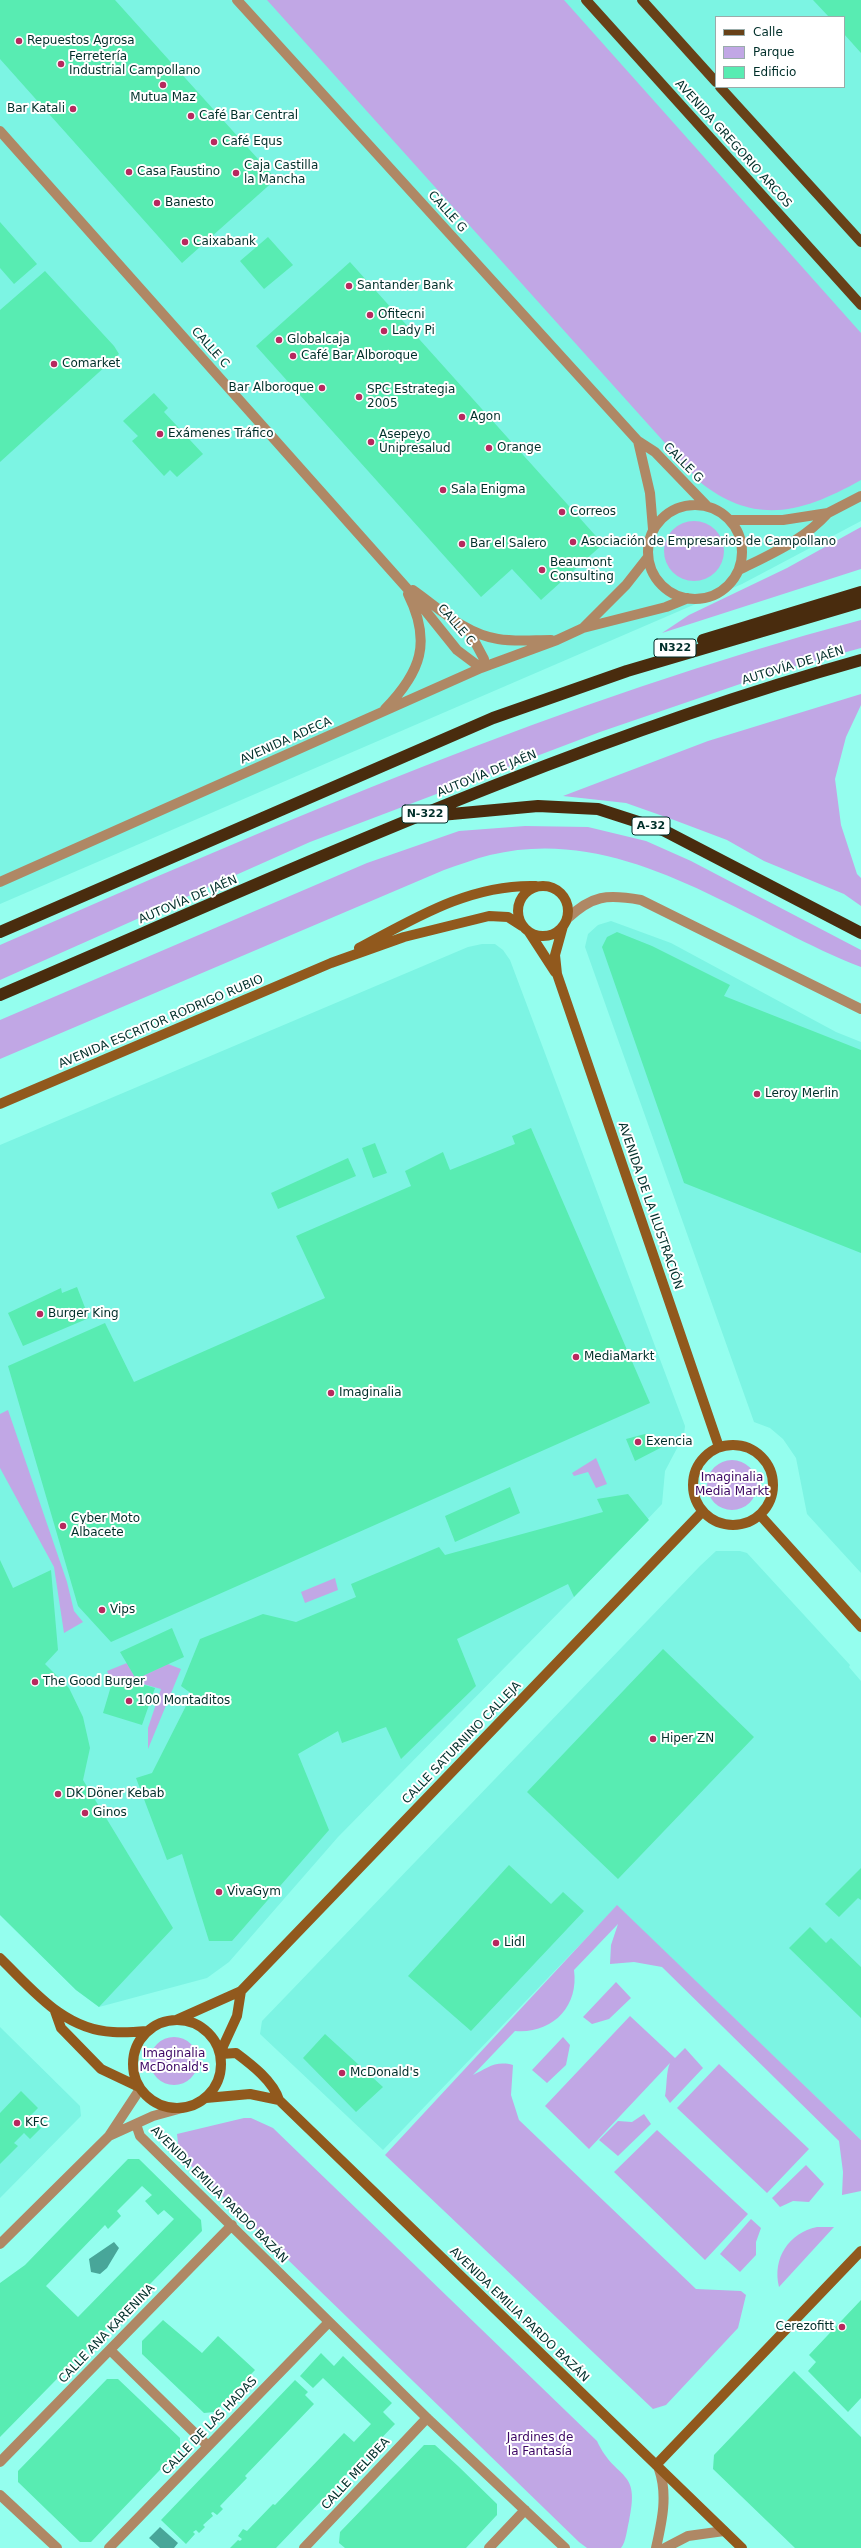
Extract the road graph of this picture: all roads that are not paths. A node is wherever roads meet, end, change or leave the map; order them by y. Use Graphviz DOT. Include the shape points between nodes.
graph roads {
  1 [pos="237,0"];
  2 [pos="586,0"];
  3 [pos="642,0"];
  4 [pos="715,81"];
  5 [pos="721,88"];
  6 [pos="0,131"];
  7 [pos="861,242"];
  8 [pos="861,306"];
  9 [pos="638,441"];
  10 [pos="861,496"];
  11 [pos="707,506"];
  12 [pos="828,513"];
  13 [pos="730,520"];
  14 [pos="653,529"];
  15 [pos="648,557"];
  16 [pos="739,570"];
  17 [pos="401,582"];
  18 [pos="861,592"];
  19 [pos="688,598"];
  20 [pos="861,602"];
  21 [pos="583,628"];
  22 [pos="468,629"];
  23 [pos="557,640"];
  24 [pos="861,660"];
  25 [pos="481,668"];
  26 [pos="380,714"];
  27 [pos="493,718"];
  28 [pos="419,817"];
  29 [pos="0,882"];
  30 [pos="536,886"];
  31 [pos="565,923"];
  32 [pos="526,929"];
  33 [pos="0,932"];
  34 [pos="861,934"];
  35 [pos="332,963"];
  36 [pos="557,974"];
  37 [pos="0,995"];
  38 [pos="861,1009"];
  39 [pos="0,1104"];
  40 [pos="719,1447"];
  41 [pos="702,1512"];
  42 [pos="760,1515"];
  43 [pos="861,1627"];
  44 [pos="0,1958"];
  45 [pos="240,1991"];
  46 [pos="56,2011"];
  47 [pos="176,2020"];
  48 [pos="147,2031"];
  49 [pos="220,2054"];
  50 [pos="139,2088"];
  51 [pos="206,2098"];
  52 [pos="280,2100"];
  53 [pos="182,2108"];
  54 [pos="136,2124"];
  55 [pos="109,2136"];
  56 [pos="232,2225"];
  57 [pos="0,2244"];
  58 [pos="861,2251"];
  59 [pos="329,2322"];
  60 [pos="110,2350"];
  61 [pos="427,2418"];
  62 [pos="208,2446"];
  63 [pos="0,2462"];
  64 [pos="657,2467"];
  65 [pos="0,2494"];
  66 [pos="525,2510"];
  67 [pos="724,2531"];
  68 [pos="310,2546"];
  69 [pos="57,2548"];
  70 [pos="109,2548"];
  71 [pos="489,2548"];
  72 [pos="565,2548"];
  73 [pos="656,2548"];
  74 [pos="665,2548"];
  75 [pos="742,2548"];
  1 -- 9 [label="street, CALLE G"];
  2 -- 8 [label="main road, AVENIDA GREGORIO ARCOS"];
  3 -- 4 [label="main road"];
  5 -- 7 [label="main road"];
  6 -- 17 [label="street, CALLE C"];
  9 -- 11 [label="street, CALLE G" via="655,452"];
  9 -- 14 [label="street, CALLE G" via="650,493"];
  10 -- 12 [label="street"];
  11 -- 13 [label="street" via="718,510"];
  11 -- 14 [label="street" via="682,506 667,513"];
  12 -- 13 [label="street" via="783,520"];
  12 -- 16 [label="street" via="816,527"];
  13 -- 16 [label="street" via="740,536 742,551"];
  14 -- 15 [label="street" via="648,544"];
  15 -- 19 [label="street" via="653,573 662,585 673,593"];
  15 -- 21 [label="street, AVENIDA ADECA" via="626,585"];
  16 -- 19 [label="street" via="729,584 716,594 705,598"];
  17 -- 22 [label="street, CALLE C"];
  17 -- 25 [label="street, CALLE C" via="457,650"];
  17 -- 26 [label="street, CALLE C" via="419,622 419,657 412,678"];
  18 -- 27 [label="highway, N322" via="636,660"];
  19 -- 21 [label="street, AVENIDA ADECA" via="666,607"];
  20 -- 27 [label="highway" via="627,671"];
  21 -- 23 [label="street, AVENIDA ADECA"];
  22 -- 23 [label="street, CALLE C" via="499,640"];
  22 -- 25 [label="street, CALLE C" via="484,659"];
  23 -- 25 [label="street, AVENIDA ADECA"];
  24 -- 28 [label="highway, AUTOVÍA DE JAÉN / N-322" via="769,686 513,777"];
  25 -- 26 [label="street, AVENIDA ADECA"];
  26 -- 29 [label="street, AVENIDA ADECA"];
  27 -- 33 [label="highway"];
  28 -- 34 [label="highway, A-32" via="538,806 598,809 663,830"];
  28 -- 37 [label="highway, AUTOVÍA DE JAÉN / N-322"];
  30 -- 31 [label="street" via="552,887 562,894 567,901"];
  30 -- 32 [label="street" via="528,890 519,901 518,916"];
  30 -- 35 [label="street, AVENIDA ESCRITOR RODRIGO RUBIO" via="515,886 474,892 405,922"];
  31 -- 32 [label="street" via="557,932 547,936"];
  31 -- 36 [label="street, AVENIDA DE LA ILUSTRACIÓN" via="555,955"];
  31 -- 38 [label="street" via="582,904 594,899 618,896 641,900"];
  32 -- 35 [label="street, AVENIDA ESCRITOR RODRIGO RUBIO" via="508,917 489,916 404,937"];
  32 -- 36 [label="street, AVENIDA DE LA ILUSTRACIÓN"];
  35 -- 39 [label="street, AVENIDA ESCRITOR RODRIGO RUBIO"];
  36 -- 40 [label="street, AVENIDA DE LA ILUSTRACIÓN"];
  40 -- 41 [label="street" via="705,1456 695,1470 692,1492"];
  40 -- 42 [label="street" via="745,1447 763,1458 772,1472 772,1495"];
  41 -- 42 [label="street" via="724,1525 737,1526"];
  41 -- 45 [label="street, CALLE SATURNINO CALLEJA"];
  42 -- 43 [label="street"];
  44 -- 46 [label="street"];
  45 -- 47 [label="street, CALLE SATURNINO CALLEJA"];
  45 -- 49 [label="street" via="237,2016"];
  46 -- 48 [label="street" via="84,2027 112,2032"];
  46 -- 50 [label="street" via="62,2028 101,2069"];
  47 -- 48 [label="street" via="161,2023"];
  47 -- 49 [label="street" via="199,2026 208,2032"];
  48 -- 50 [label="street" via="135,2050 132,2063"];
  49 -- 51 [label="street" via="220,2076"];
  49 -- 52 [label="street, AVENIDA EMILIA PARDO BAZÁN" via="236,2053 250,2064 277,2093"];
  50 -- 53 [label="street" via="156,2104"];
  50 -- 55 [label="street"];
  51 -- 52 [label="street" via="250,2094"];
  51 -- 53 [label="street"];
  52 -- 64 [label="street, AVENIDA EMILIA PARDO BAZÁN"];
  53 -- 54 [label="street"];
  54 -- 55 [label="street"];
  54 -- 56 [label="street, AVENIDA EMILIA PARDO BAZÁN" via="140,2136"];
  55 -- 57 [label="street"];
  56 -- 59 [label="street, AVENIDA EMILIA PARDO BAZÁN"];
  56 -- 60 [label="street, CALLE ANA KARENINA"];
  58 -- 64 [label="street"];
  59 -- 61 [label="street, AVENIDA EMILIA PARDO BAZÁN"];
  59 -- 62 [label="street, CALLE DE LAS HADAS"];
  60 -- 62 [label="street"];
  60 -- 63 [label="street, CALLE ANA KARENINA"];
  61 -- 66 [label="street, AVENIDA EMILIA PARDO BAZÁN"];
  61 -- 68 [label="street, CALLE MELIBEA"];
  62 -- 70 [label="street, CALLE DE LAS HADAS"];
  64 -- 67 [label="street, AVENIDA EMILIA PARDO BAZÁN"];
  64 -- 73 [label="street" via="664,2484 664,2510"];
  65 -- 69 [label="street"];
  66 -- 71 [label="street"];
  66 -- 72 [label="street, AVENIDA EMILIA PARDO BAZÁN"];
  67 -- 74 [label="street" via="688,2536"];
  67 -- 75 [label="street, AVENIDA EMILIA PARDO BAZÁN"];
}
